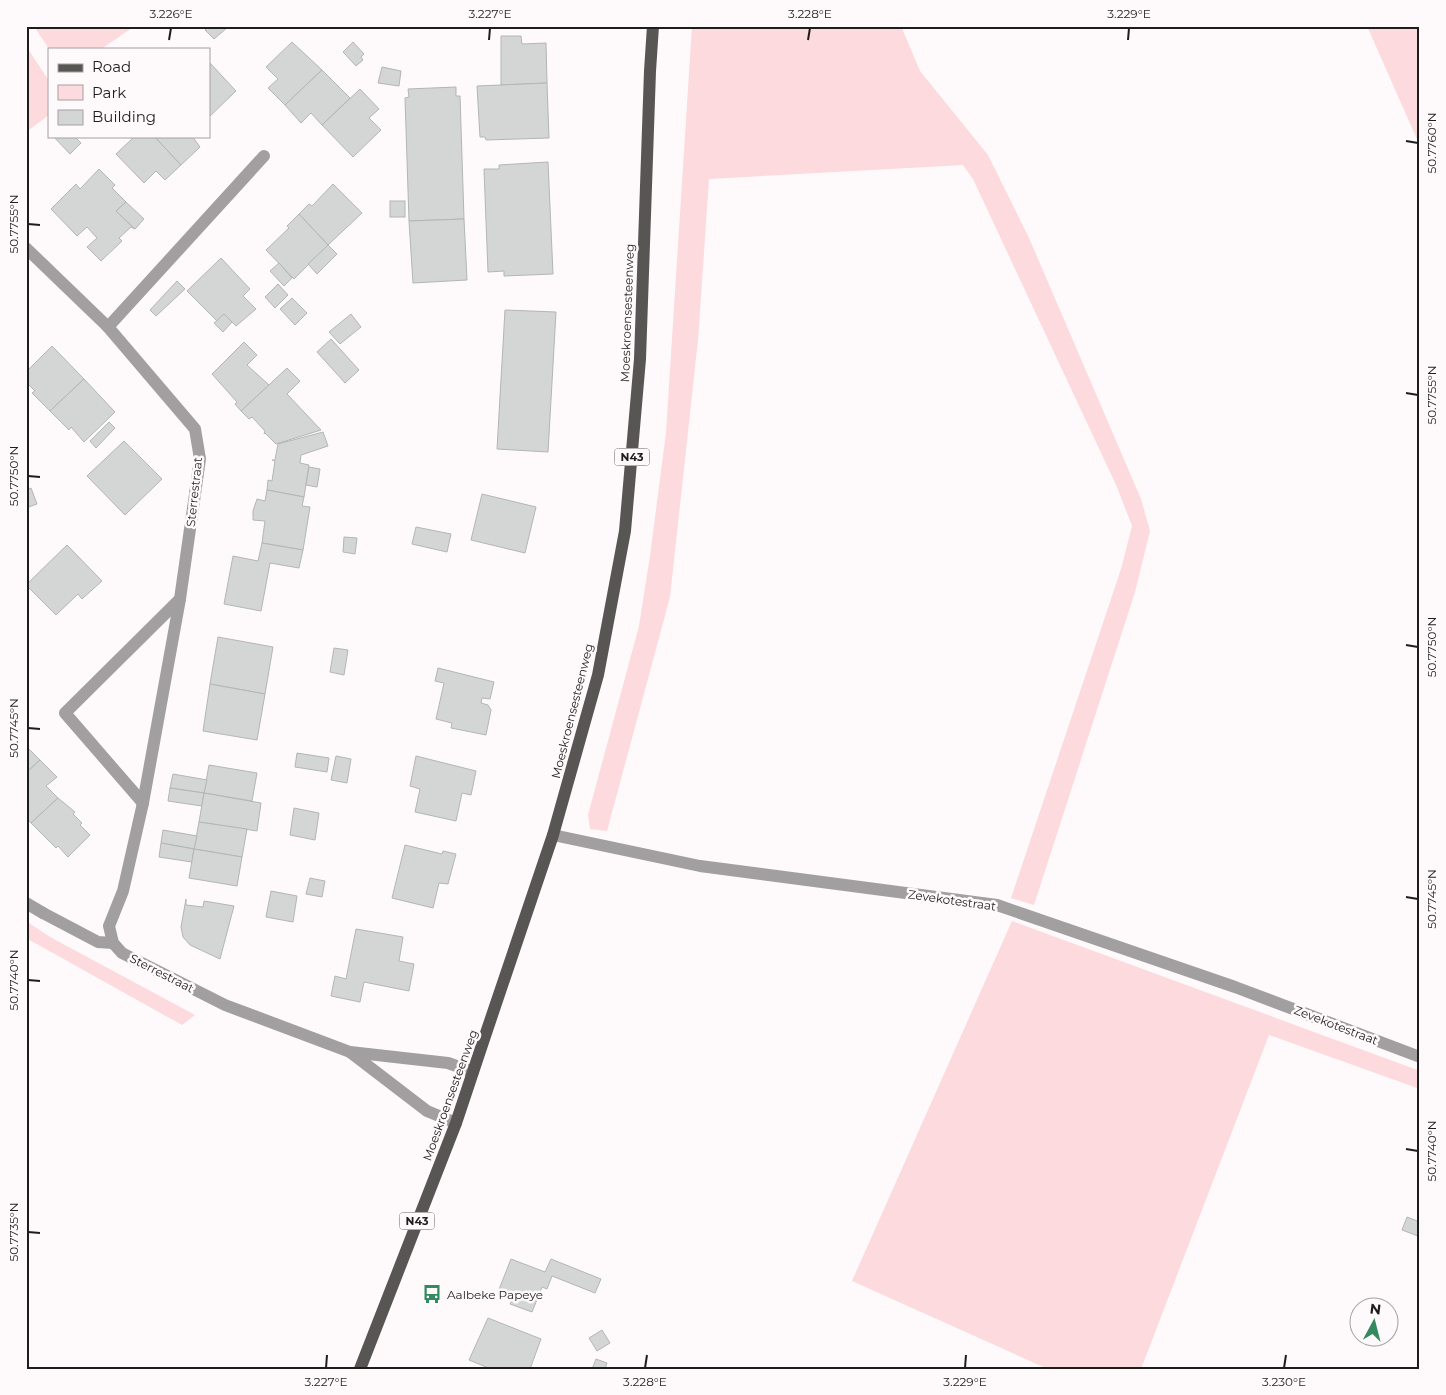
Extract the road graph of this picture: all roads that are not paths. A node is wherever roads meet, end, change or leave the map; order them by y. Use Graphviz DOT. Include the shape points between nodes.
graph roads {
  1 [pos="653,26"];
  2 [pos="264,156"];
  3 [pos="26,248"];
  4 [pos="108,326"];
  5 [pos="180,600"];
  6 [pos="143,803"];
  7 [pos="553,835"];
  8 [pos="26,903"];
  9 [pos="113,942"];
  10 [pos="350,1052"];
  11 [pos="1420,1057"];
  12 [pos="473,1072"];
  13 [pos="456,1123"];
  14 [pos="360,1369"];
  1 -- 7 [label="main road, Moeskroensesteenweg / N43" via="640,359 625,531 598,675"];
  2 -- 4 [label="street"];
  3 -- 4 [label="street, Sterrestraat"];
  4 -- 5 [label="street, Sterrestraat" via="195,429 200,459"];
  5 -- 6 [label="street, Sterrestraat"];
  5 -- 6 [label="street" via="65,713"];
  6 -- 9 [label="street, Sterrestraat" via="123,891 109,926"];
  7 -- 11 [label="street, Zevekotestraat" via="700,866 997,905 1235,987"];
  7 -- 12 [label="main road, Moeskroensesteenweg / N43"];
  8 -- 9 [label="street" via="98,942"];
  9 -- 10 [label="street, Sterrestraat" via="122,953 225,1005"];
  10 -- 12 [label="street, Sterrestraat" via="448,1063"];
  10 -- 13 [label="street, Sterrestraat" via="427,1111"];
  12 -- 13 [label="main road, Moeskroensesteenweg / N43"];
  13 -- 14 [label="main road, Moeskroensesteenweg / N43"];
}
